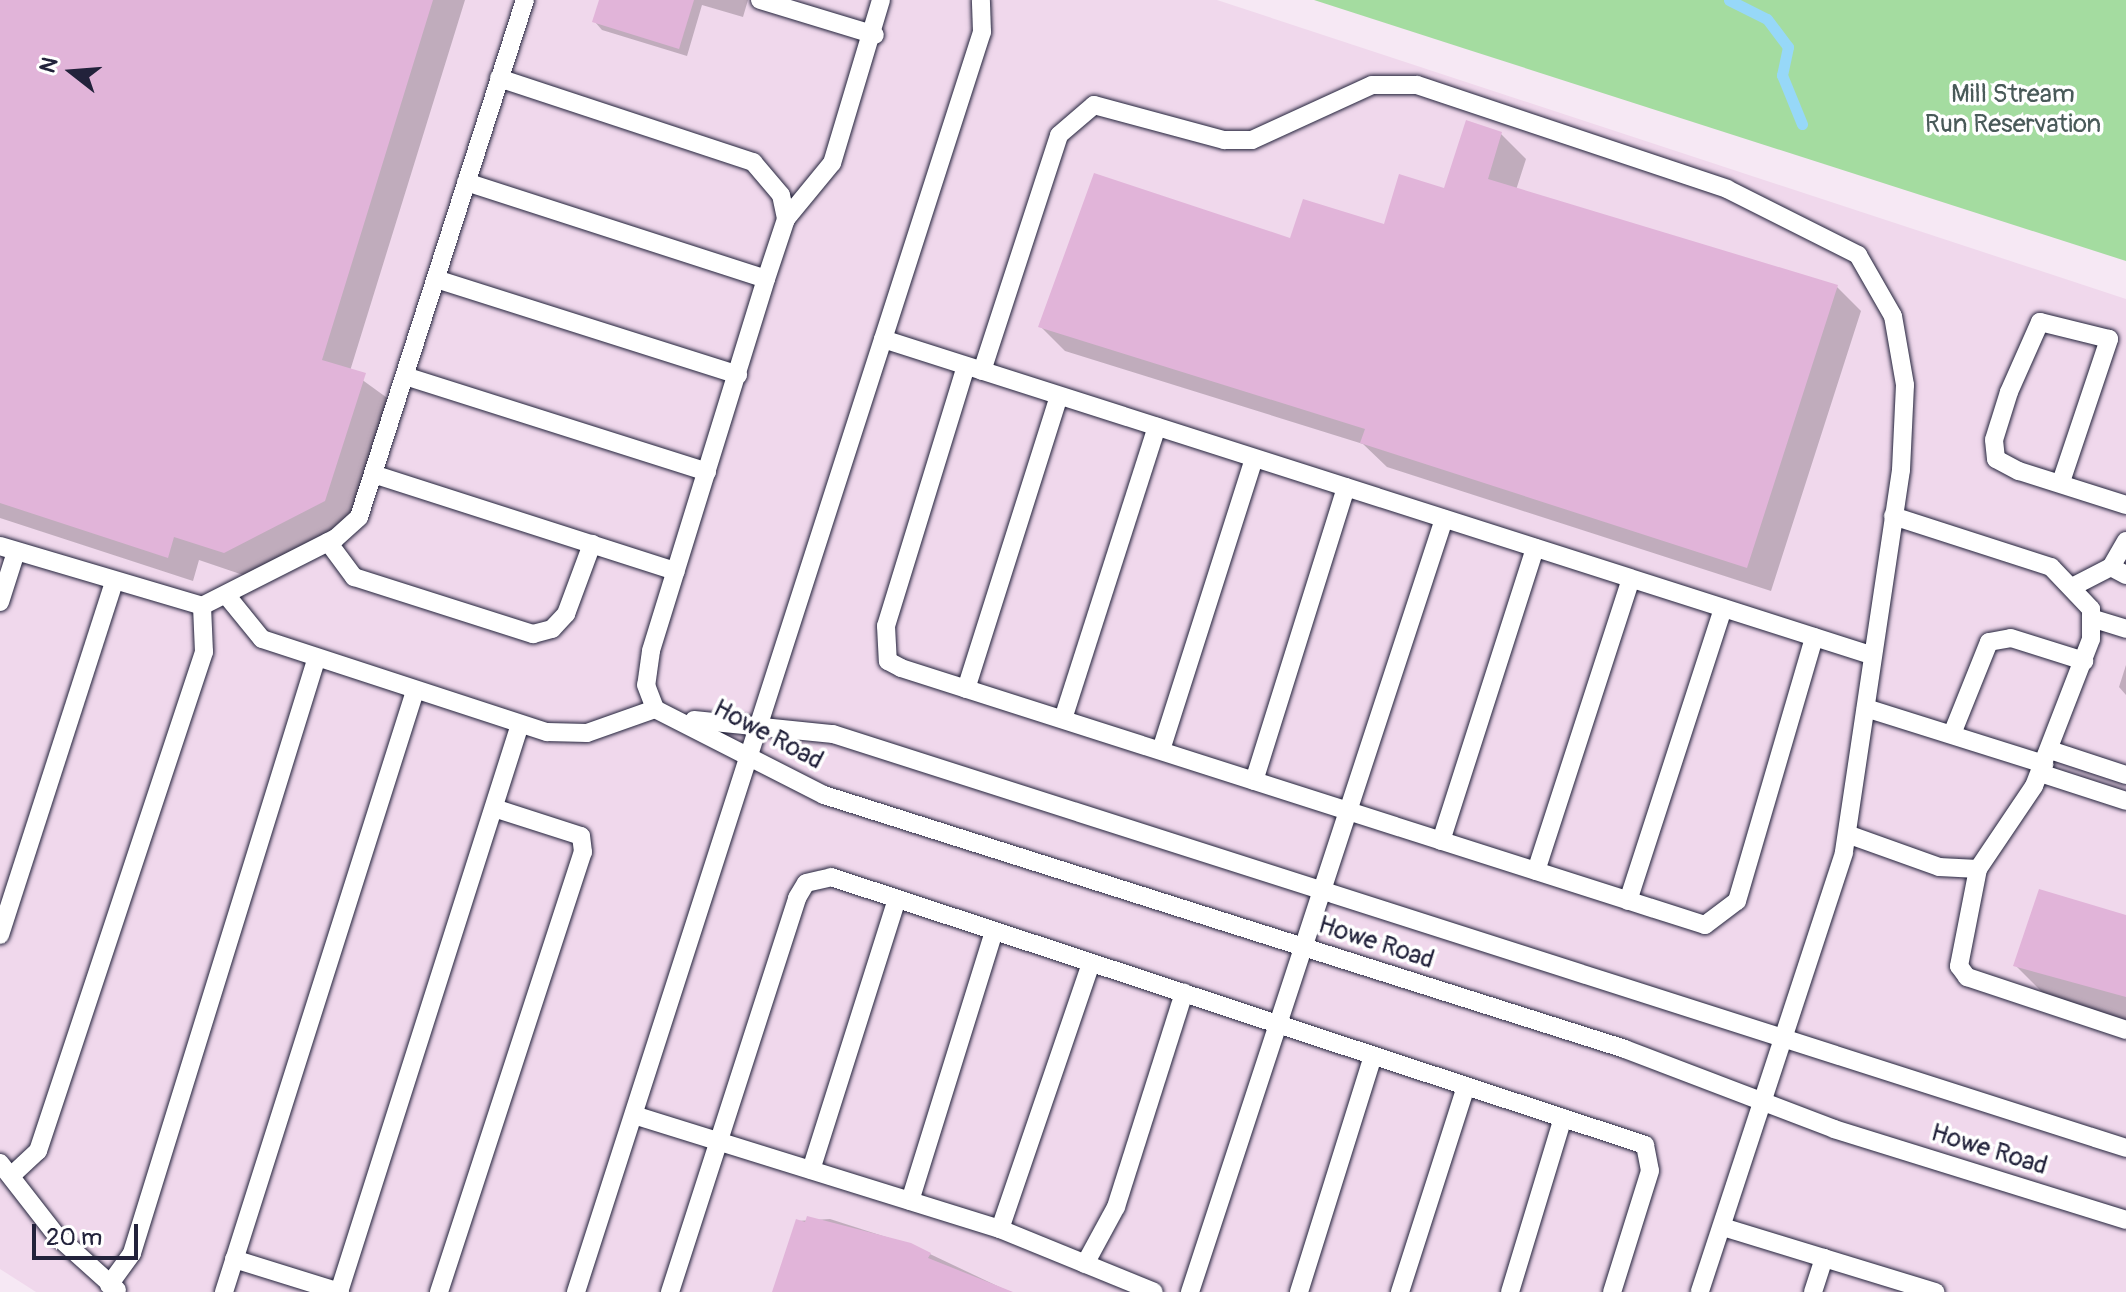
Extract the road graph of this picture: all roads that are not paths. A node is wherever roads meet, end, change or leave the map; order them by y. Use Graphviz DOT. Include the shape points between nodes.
graph roads {
  1 [pos="525,0"];
  2 [pos="760,0"];
  3 [pos="881,0"];
  4 [pos="981,0"];
  5 [pos="875,35"];
  6 [pos="499,78"];
  7 [pos="466,182"];
  8 [pos="786,219"];
  9 [pos="436,279"];
  10 [pos="766,279"];
  11 [pos="883,339"];
  12 [pos="2117,342"];
  13 [pos="974,368"];
  14 [pos="738,375"];
  15 [pos="405,376"];
  16 [pos="1059,396"];
  17 [pos="1157,427"];
  18 [pos="1254,458"];
  19 [pos="707,472"];
  20 [pos="373,474"];
  21 [pos="2061,482"];
  22 [pos="1346,487"];
  23 [pos="2126,505"];
  24 [pos="1893,516"];
  25 [pos="1444,519"];
  26 [pos="2126,541"];
  27 [pos="328,542"];
  28 [pos="592,544"];
  29 [pos="1535,548"];
  30 [pos="8,549"];
  31 [pos="676,571"];
  32 [pos="2118,571"];
  33 [pos="1631,579"];
  34 [pos="114,581"];
  35 [pos="2074,586"];
  36 [pos="227,596"];
  37 [pos="0,602"];
  38 [pos="202,606"];
  39 [pos="1723,608"];
  40 [pos="2091,618"];
  41 [pos="2126,629"];
  42 [pos="1814,637"];
  43 [pos="1871,655"];
  44 [pos="316,660"];
  45 [pos="2084,661"];
  46 [pos="966,689"];
  47 [pos="415,691"];
  48 [pos="1866,708"];
  49 [pos="655,709"];
  50 [pos="683,719"];
  51 [pos="1063,719"];
  52 [pos="520,724"];
  53 [pos="760,725"];
  54 [pos="1952,734"];
  55 [pos="1161,750"];
  56 [pos="751,754"];
  57 [pos="2045,762"];
  58 [pos="2126,775"];
  59 [pos="1254,781"];
  60 [pos="2126,801"];
  61 [pos="494,808"];
  62 [pos="1347,810"];
  63 [pos="1847,834"];
  64 [pos="1441,841"];
  65 [pos="1978,869"];
  66 [pos="1536,871"];
  67 [pos="1324,891"];
  68 [pos="897,899"];
  69 [pos="1628,901"];
  70 [pos="994,931"];
  71 [pos="0,935"];
  72 [pos="1305,947"];
  73 [pos="1091,963"];
  74 [pos="1184,993"];
  75 [pos="1281,1026"];
  76 [pos="2126,1030"];
  77 [pos="1788,1043"];
  78 [pos="1373,1056"];
  79 [pos="1466,1086"];
  80 [pos="1768,1102"];
  81 [pos="634,1115"];
  82 [pos="1563,1118"];
  83 [pos="716,1140"];
  84 [pos="2126,1148"];
  85 [pos="5,1170"];
  86 [pos="811,1170"];
  87 [pos="910,1201"];
  88 [pos="2126,1220"];
  89 [pos="1726,1228"];
  90 [pos="1000,1229"];
  91 [pos="1824,1258"];
  92 [pos="234,1259"];
  93 [pos="1085,1264"];
  94 [pos="114,1288"];
  95 [pos="224,1292"];
  96 [pos="339,1292"];
  97 [pos="439,1292"];
  98 [pos="576,1292"];
  99 [pos="670,1292"];
  100 [pos="1154,1292"];
  101 [pos="1190,1292"];
  102 [pos="1299,1292"];
  103 [pos="1400,1292"];
  104 [pos="1510,1292"];
  105 [pos="1612,1292"];
  106 [pos="1700,1292"];
  107 [pos="1813,1292"];
  108 [pos="1935,1292"];
  1 -- 6 [label="lane"];
  2 -- 5 [label="lane"];
  3 -- 5 [label="lane"];
  4 -- 11 [label="lane" via="982,32"];
  5 -- 8 [label="lane" via="832,163"];
  6 -- 7 [label="lane"];
  6 -- 8 [label="lane" via="753,162 781,195"];
  7 -- 9 [label="lane"];
  7 -- 10 [label="lane"];
  8 -- 10 [label="lane"];
  9 -- 14 [label="lane"];
  9 -- 15 [label="lane"];
  10 -- 14 [label="lane"];
  11 -- 13 [label="lane"];
  11 -- 53 [label="lane"];
  12 -- 21 [label="lane"];
  12 -- 21 [label="lane" via="2040,322 2009,392 1994,440 1996,459"];
  13 -- 16 [label="lane"];
  13 -- 24 [label="lane" via="1051,155 1082,111 1110,105 1224,140 1252,140 1372,85 1417,85 1727,189 1858,255 1893,316 1905,385"];
  13 -- 46 [label="lane" via="883,642 888,661"];
  14 -- 19 [label="lane"];
  15 -- 19 [label="lane"];
  15 -- 20 [label="lane"];
  16 -- 17 [label="lane"];
  16 -- 46 [label="lane"];
  17 -- 18 [label="lane"];
  17 -- 51 [label="lane"];
  18 -- 22 [label="lane"];
  18 -- 55 [label="lane"];
  19 -- 31 [label="lane"];
  20 -- 27 [label="lane" via="359,517"];
  20 -- 28 [label="lane"];
  21 -- 23 [label="lane"];
  22 -- 25 [label="lane"];
  22 -- 59 [label="lane"];
  24 -- 35 [label="lane" via="2006,549 2051,567"];
  24 -- 43 [label="lane"];
  25 -- 29 [label="lane"];
  25 -- 62 [label="lane"];
  26 -- 32 [label="lane"];
  27 -- 28 [label="lane" via="354,577 533,634 552,629 566,614"];
  27 -- 36 [label="lane"];
  28 -- 31 [label="lane"];
  29 -- 33 [label="lane"];
  29 -- 64 [label="lane"];
  30 -- 34 [label="lane"];
  30 -- 37 [label="lane"];
  31 -- 49 [label="lane" via="651,651 646,685"];
  32 -- 35 [label="lane"];
  33 -- 39 [label="lane"];
  33 -- 66 [label="lane"];
  34 -- 38 [label="lane"];
  34 -- 71 [label="lane"];
  35 -- 40 [label="lane"];
  36 -- 38 [label="lane"];
  36 -- 44 [label="lane" via="262,639"];
  38 -- 85 [label="lane" via="204,652 38,1151"];
  39 -- 42 [label="lane"];
  39 -- 69 [label="lane"];
  40 -- 41 [label="lane"];
  40 -- 45 [label="lane"];
  42 -- 43 [label="lane"];
  42 -- 69 [label="lane" via="1729,912 1705,925"];
  43 -- 48 [label="lane"];
  44 -- 47 [label="lane"];
  44 -- 94 [label="lane" via="132,1253"];
  45 -- 54 [label="lane" via="2011,638 1989,642"];
  45 -- 57 [label="lane"];
  46 -- 51 [label="lane"];
  47 -- 52 [label="lane"];
  47 -- 92 [label="lane"];
  48 -- 54 [label="lane"];
  48 -- 63 [label="lane"];
  49 -- 50 [label="lane"];
  49 -- 52 [label="lane" via="587,733"];
  50 -- 53 [label="lane, Howe Road"];
  50 -- 56 [label="lane, Howe Road"];
  51 -- 55 [label="lane"];
  52 -- 61 [label="lane"];
  53 -- 56 [label="lane"];
  53 -- 67 [label="lane, Howe Road" via="833,734"];
  54 -- 57 [label="lane"];
  55 -- 59 [label="lane"];
  56 -- 72 [label="lane, Howe Road" via="824,795"];
  56 -- 81 [label="lane"];
  57 -- 58 [label="lane"];
  57 -- 60 [label="lane"];
  57 -- 65 [label="lane"];
  59 -- 62 [label="lane"];
  61 -- 96 [label="lane"];
  61 -- 97 [label="lane" via="581,836 583,852"];
  62 -- 64 [label="lane"];
  62 -- 67 [label="lane"];
  63 -- 65 [label="lane" via="1939,867"];
  63 -- 77 [label="lane"];
  64 -- 66 [label="lane"];
  65 -- 76 [label="lane" via="1959,966 1967,977"];
  66 -- 69 [label="lane"];
  67 -- 72 [label="lane"];
  67 -- 77 [label="lane, Howe Road"];
  68 -- 70 [label="lane"];
  68 -- 83 [label="lane" via="831,877 806,883"];
  68 -- 86 [label="lane"];
  70 -- 73 [label="lane"];
  70 -- 87 [label="lane"];
  72 -- 75 [label="lane"];
  72 -- 80 [label="lane, Howe Road"];
  73 -- 74 [label="lane"];
  73 -- 90 [label="lane"];
  74 -- 75 [label="lane"];
  74 -- 93 [label="lane" via="1116,1207"];
  75 -- 78 [label="lane"];
  75 -- 101 [label="lane"];
  77 -- 80 [label="lane"];
  77 -- 84 [label="lane, Howe Road"];
  78 -- 79 [label="lane"];
  78 -- 102 [label="lane"];
  79 -- 82 [label="lane"];
  79 -- 103 [label="lane"];
  80 -- 88 [label="lane, Howe Road"];
  80 -- 89 [label="lane"];
  81 -- 83 [label="lane"];
  81 -- 98 [label="lane"];
  82 -- 104 [label="lane"];
  82 -- 105 [label="lane" via="1645,1145 1652,1154"];
  83 -- 86 [label="lane"];
  83 -- 99 [label="lane"];
  85 -- 94 [label="lane"];
  86 -- 87 [label="lane"];
  87 -- 90 [label="lane"];
  89 -- 91 [label="lane"];
  89 -- 106 [label="lane"];
  90 -- 93 [label="lane"];
  91 -- 107 [label="lane"];
  91 -- 108 [label="lane"];
  92 -- 95 [label="lane"];
  92 -- 96 [label="lane"];
  93 -- 100 [label="lane"];
}
